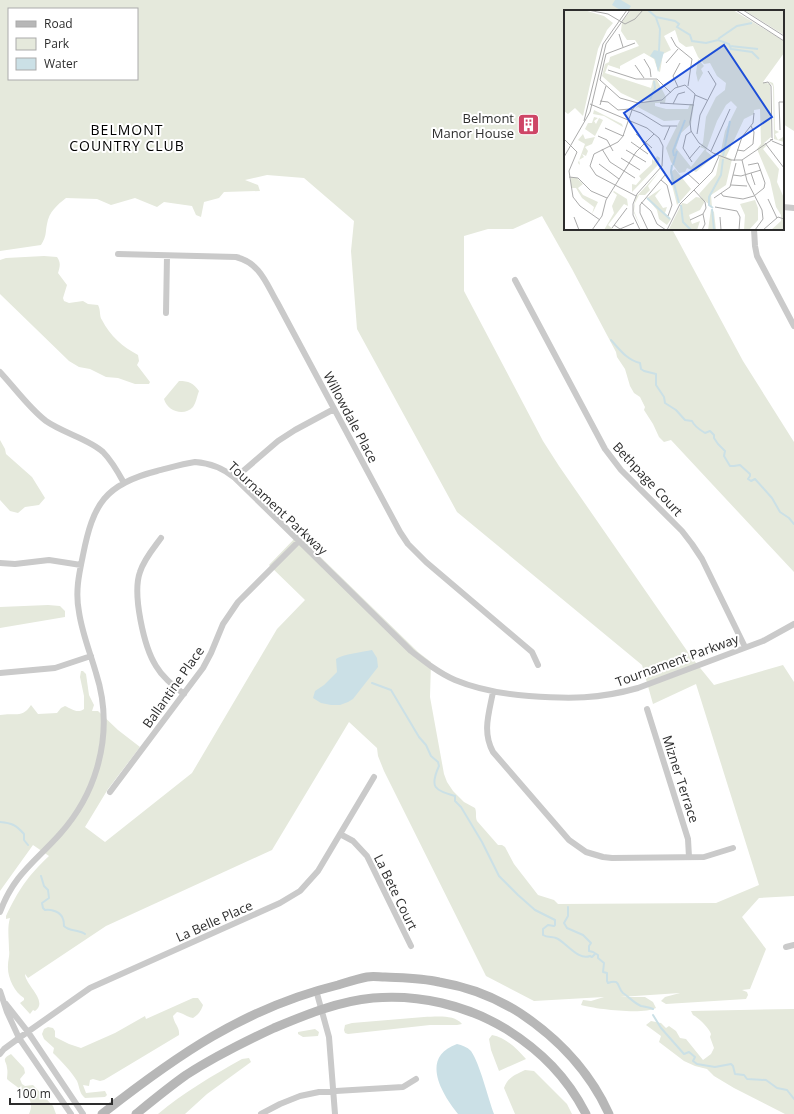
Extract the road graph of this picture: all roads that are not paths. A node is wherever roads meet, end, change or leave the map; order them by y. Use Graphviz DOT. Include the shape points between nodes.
graph roads {
  1 [pos="784,207"];
  2 [pos="794,208"];
  3 [pos="754,230"];
  4 [pos="118,254"];
  5 [pos="167,256"];
  6 [pos="515,280"];
  7 [pos="166,313"];
  8 [pos="794,326"];
  9 [pos="0,372"];
  10 [pos="334,409"];
  11 [pos="235,478"];
  12 [pos="124,483"];
  13 [pos="161,538"];
  14 [pos="299,541"];
  15 [pos="0,563"];
  16 [pos="81,565"];
  17 [pos="794,624"];
  18 [pos="745,647"];
  19 [pos="91,656"];
  20 [pos="538,665"];
  21 [pos="0,673"];
  22 [pos="493,692"];
  23 [pos="184,694"];
  24 [pos="648,709"];
  25 [pos="374,777"];
  26 [pos="110,792"];
  27 [pos="340,834"];
  28 [pos="733,848"];
  29 [pos="689,857"];
  30 [pos="0,912"];
  31 [pos="411,946"];
  32 [pos="786,946"];
  33 [pos="794,946"];
  34 [pos="316,990"];
  35 [pos="0,991"];
  36 [pos="4,1000"];
  37 [pos="322,1010"];
  38 [pos="28,1032"];
  39 [pos="18,1038"];
  40 [pos="0,1054"];
  41 [pos="416,1079"];
  42 [pos="333,1092"];
  43 [pos="71,1114"];
  44 [pos="83,1114"];
  45 [pos="102,1114"];
  46 [pos="136,1114"];
  47 [pos="261,1114"];
  48 [pos="334,1114"];
  49 [pos="586,1114"];
  50 [pos="609,1114"];
  1 -- 2 [label="street"];
  3 -- 8 [label="street" via="757,256"];
  4 -- 5 [label="street, Willowdale Place"];
  5 -- 7 [label="street"];
  5 -- 10 [label="street, Willowdale Place" via="236,257 254,265 274,296"];
  6 -- 18 [label="street, Bethpage Court" via="605,449 621,470 692,544 702,559"];
  9 -- 12 [label="street" via="45,420 102,451"];
  10 -- 11 [label="street" via="278,441"];
  10 -- 20 [label="street, Willowdale Place" via="408,544 532,652"];
  11 -- 12 [label="street, Tournament Parkway" via="221,468 195,462 141,475"];
  11 -- 14 [label="street, Tournament Parkway"];
  12 -- 16 [label="street, Tournament Parkway" via="110,492 96,511 88,530"];
  13 -- 23 [label="street" via="147,556 139,573 138,602 146,644 151,656 163,676"];
  14 -- 22 [label="street, Tournament Parkway" via="411,652 454,680"];
  14 -- 23 [label="street, Ballantine Place" via="230,612 211,653"];
  15 -- 16 [label="street" via="49,560"];
  16 -- 19 [label="street, Tournament Parkway" via="78,579 78,611"];
  17 -- 18 [label="street, Tournament Parkway" via="763,641"];
  18 -- 22 [label="street, Tournament Parkway" via="638,688 598,697 561,698"];
  19 -- 21 [label="street" via="55,668"];
  19 -- 30 [label="street, Tournament Parkway" via="103,708 102,743 95,775 71,821 19,876"];
  22 -- 29 [label="street" via="486,728 489,745 569,840 586,852 603,857"];
  23 -- 26 [label="street, Ballantine Place"];
  24 -- 29 [label="street, Mizner Terrace" via="688,839"];
  25 -- 27 [label="street, La Belle Place"];
  27 -- 31 [label="street, La Bete Court" via="353,841 367,856"];
  27 -- 38 [label="street, La Belle Place" via="318,871 291,897 90,988"];
  28 -- 29 [label="street" via="704,857"];
  32 -- 33 [label="street"];
  34 -- 37 [label="street"];
  34 -- 45 [label="main road" via="273,1005 214,1035 150,1077"];
  34 -- 50 [label="main road" via="368,977 427,979 482,993 525,1016 559,1044 593,1084"];
  35 -- 36 [label="street"];
  36 -- 38 [label="street"];
  36 -- 39 [label="street"];
  37 -- 42 [label="street" via="328,1037"];
  37 -- 46 [label="main road" via="263,1033 224,1052 186,1076"];
  37 -- 49 [label="main road" via="372,998 404,998 443,1003 492,1020 530,1044 547,1060 563,1078"];
  38 -- 39 [label="street, La Belle Place"];
  38 -- 44 [label="street"];
  39 -- 40 [label="street, La Belle Place"];
  39 -- 43 [label="street"];
  41 -- 42 [label="street" via="403,1086"];
  42 -- 47 [label="street" via="300,1096"];
  42 -- 48 [label="street"];
}
